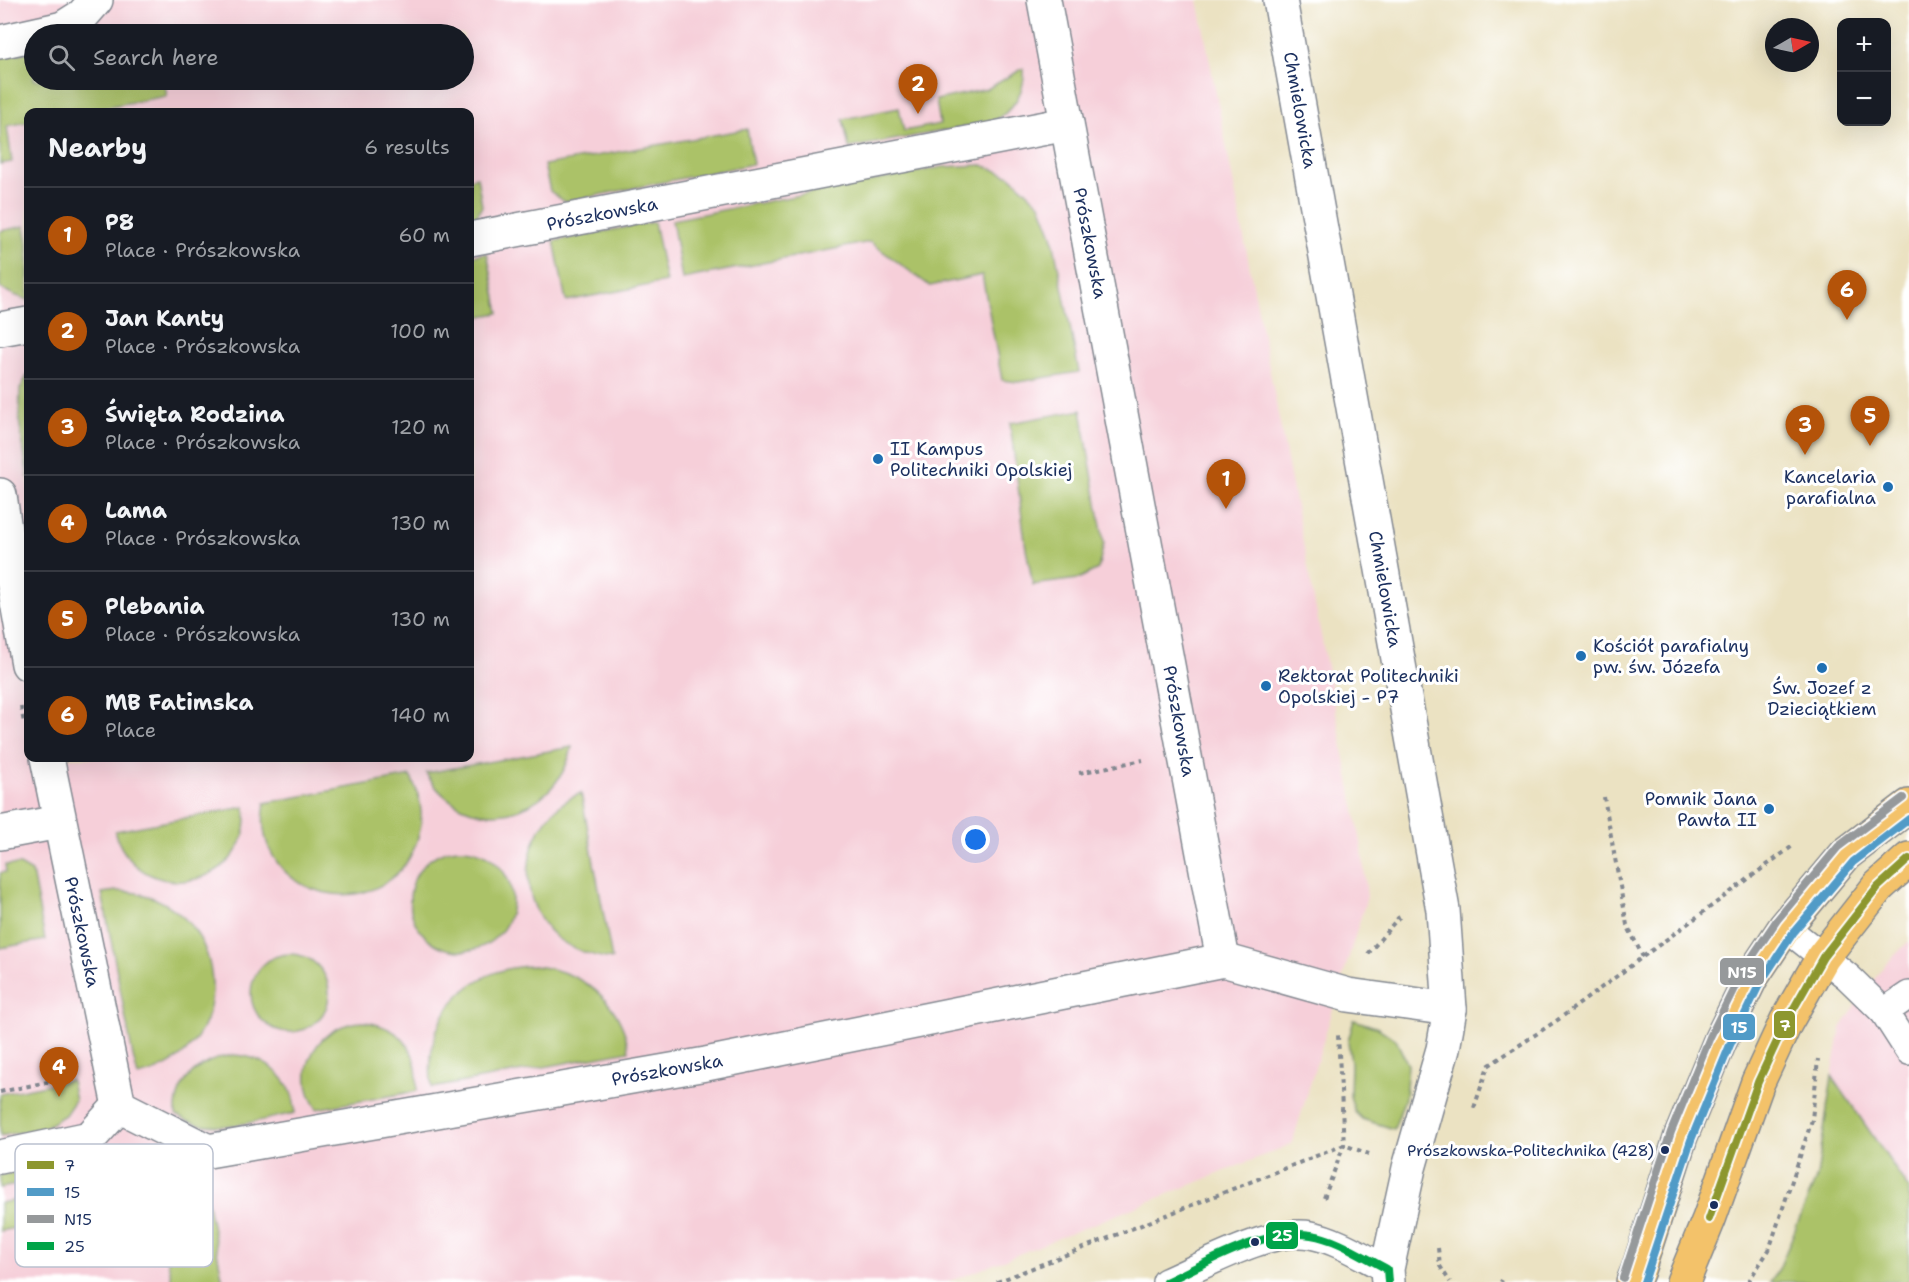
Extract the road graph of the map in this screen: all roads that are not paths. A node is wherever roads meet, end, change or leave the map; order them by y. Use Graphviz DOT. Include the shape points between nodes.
graph roads {
  1 [pos="96,0"];
  2 [pos="1044,0"];
  3 [pos="1280,0"];
  4 [pos="69,24"];
  5 [pos="24,37"];
  6 [pos="0,42"];
  7 [pos="1067,124"];
  8 [pos="474,238"];
  9 [pos="24,325"];
  10 [pos="0,329"];
  11 [pos="0,495"];
  12 [pos="4,558"];
  13 [pos="24,646"];
  14 [pos="48,762"];
  15 [pos="1909,806"];
  16 [pos="59,822"];
  17 [pos="0,833"];
  18 [pos="1909,860"];
  19 [pos="1785,927"];
  20 [pos="1822,957"];
  21 [pos="1223,960"];
  22 [pos="1909,995"];
  23 [pos="1450,1009"];
  24 [pos="1884,1012"];
  25 [pos="1909,1051"];
  26 [pos="119,1106"];
  27 [pos="62,1144"];
  28 [pos="194,1144"];
  29 [pos="213,1150"];
  30 [pos="15,1154"];
  31 [pos="0,1157"];
  32 [pos="1387,1275"];
  33 [pos="1167,1282"];
  34 [pos="1633,1282"];
  35 [pos="1683,1282"];
  1 -- 4 [label="street"];
  2 -- 7 [label="street"];
  3 -- 23 [label="street, Chmielowicka" via="1443,910"];
  5 -- 6 [label="street"];
  7 -- 8 [label="street, Prószkowska"];
  7 -- 21 [label="street, Prószkowska"];
  9 -- 10 [label="street"];
  11 -- 12 [label="street"];
  12 -- 13 [label="street"];
  14 -- 16 [label="street, Prószkowska"];
  15 -- 19 [label="main road" via="1846,854"];
  16 -- 17 [label="street"];
  16 -- 26 [label="street, Prószkowska"];
  18 -- 20 [label="main road" via="1878,887"];
  19 -- 20 [label="lane"];
  19 -- 34 [label="main road" via="1751,978 1720,1041 1681,1136"];
  20 -- 24 [label="lane"];
  20 -- 35 [label="main road" via="1758,1082"];
  21 -- 23 [label="street, Prószkowska" via="1348,995"];
  21 -- 29 [label="street, Prószkowska" via="706,1064"];
  22 -- 24 [label="lane"];
  23 -- 32 [label="street, Chmielowicka" via="1443,1049 1409,1168"];
  24 -- 25 [label="lane"];
  26 -- 27 [label="street" via="90,1138"];
  26 -- 28 [label="street, Prószkowska"];
  30 -- 31 [label="street"];
  32 -- 33 [label="lane" via="1351,1250 1310,1234 1287,1234 1253,1244"];
}
